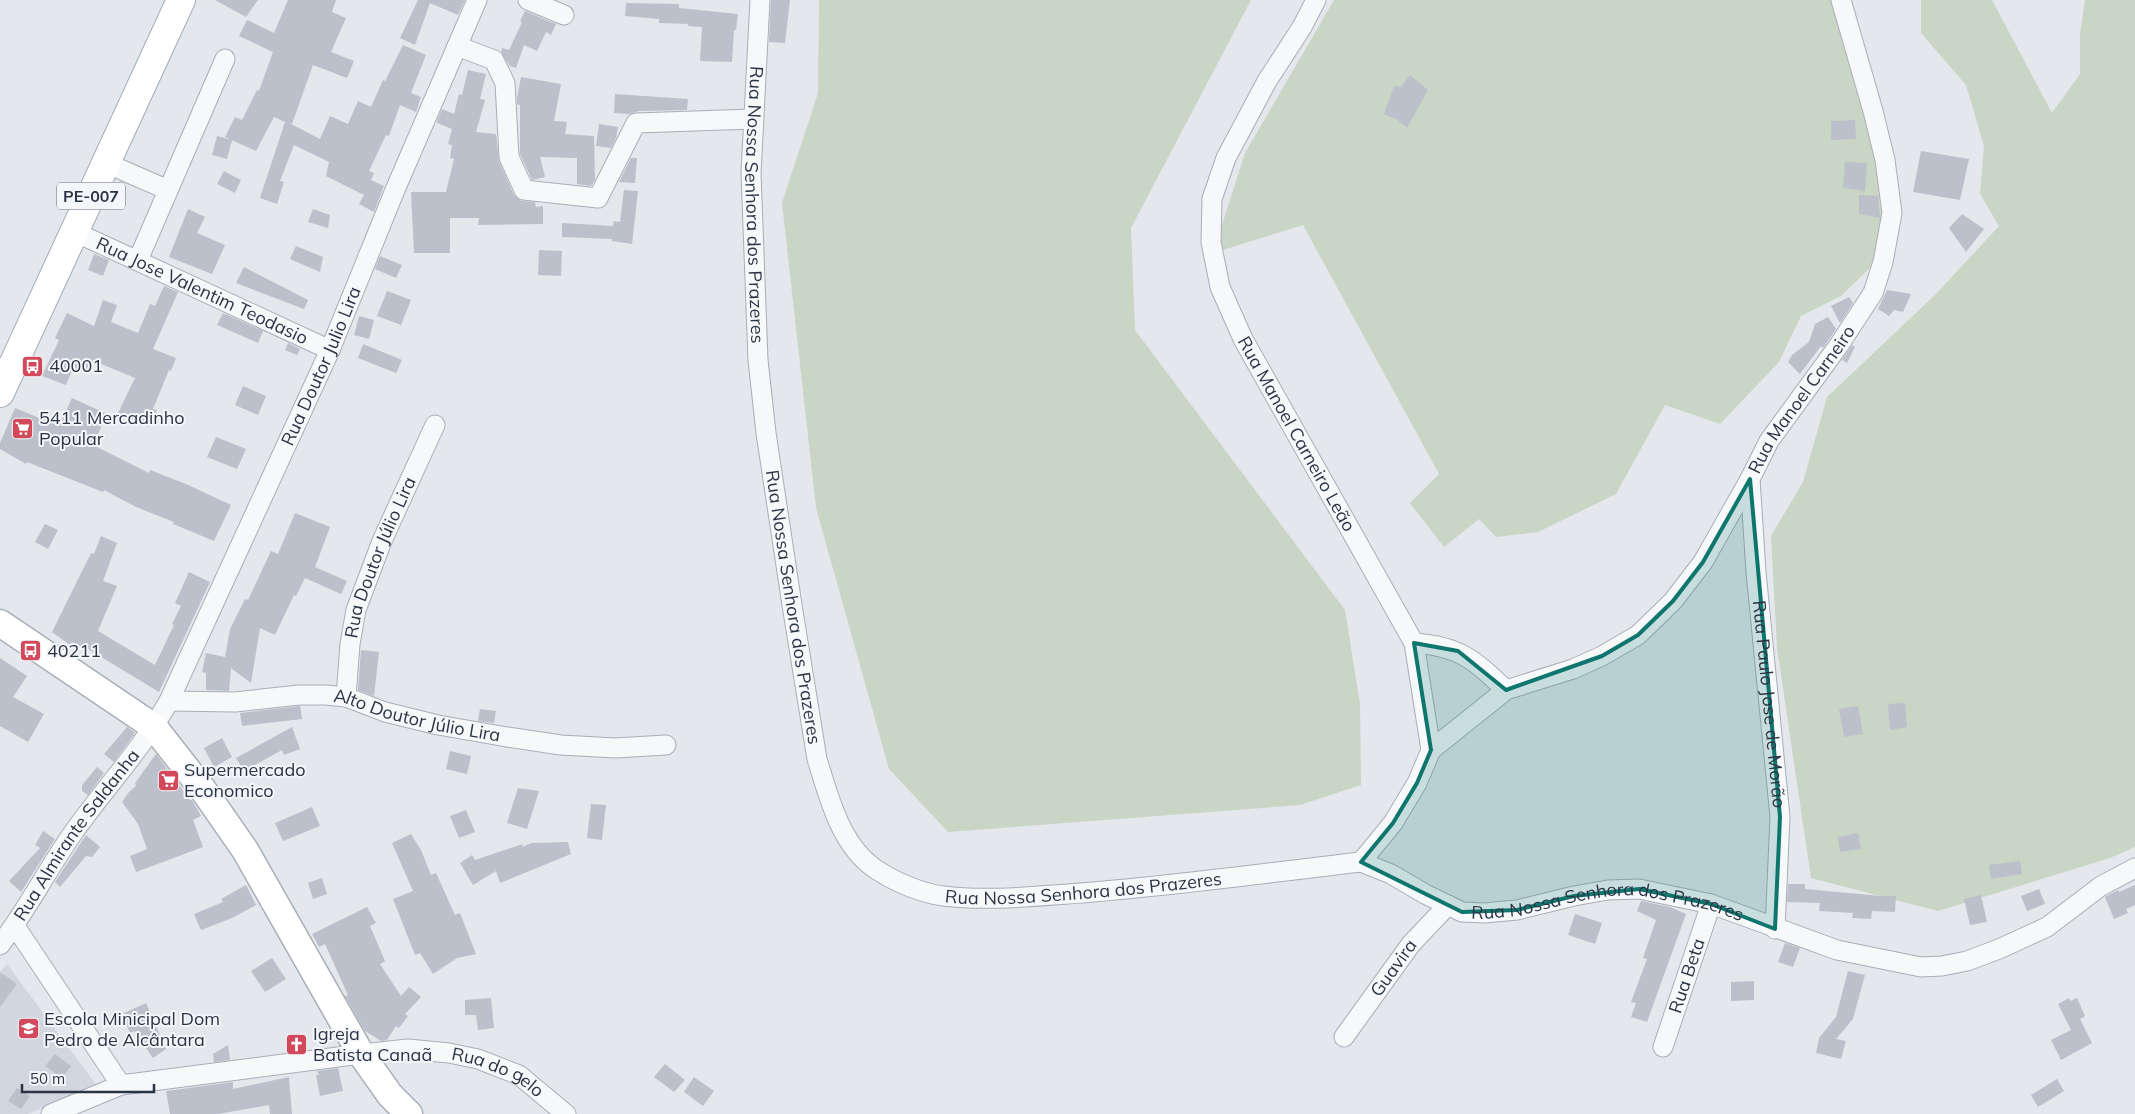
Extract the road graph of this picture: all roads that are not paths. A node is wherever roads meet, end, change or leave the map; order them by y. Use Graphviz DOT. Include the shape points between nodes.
graph roads {
  1 [pos="182,0"];
  2 [pos="477,0"];
  3 [pos="528,0"];
  4 [pos="760,0"];
  5 [pos="1316,0"];
  6 [pos="1840,0"];
  7 [pos="564,15"];
  8 [pos="457,46"];
  9 [pos="225,59"];
  10 [pos="753,119"];
  11 [pos="106,162"];
  12 [pos="168,190"];
  13 [pos="75,232"];
  14 [pos="138,260"];
  15 [pos="330,350"];
  16 [pos="0,393"];
  17 [pos="435,425"];
  18 [pos="1750,479"];
  19 [pos="0,623"];
  20 [pos="1414,643"];
  21 [pos="1506,690"];
  22 [pos="346,697"];
  23 [pos="169,701"];
  24 [pos="154,727"];
  25 [pos="666,745"];
  26 [pos="1431,750"];
  27 [pos="1361,862"];
  28 [pos="2135,868"];
  29 [pos="1711,904"];
  30 [pos="1448,905"];
  31 [pos="15,926"];
  32 [pos="1775,929"];
  33 [pos="0,945"];
  34 [pos="1344,1037"];
  35 [pos="1663,1047"];
  36 [pos="361,1054"];
  37 [pos="121,1085"];
  38 [pos="51,1114"];
  39 [pos="409,1114"];
  40 [pos="566,1114"];
  1 -- 11 [label="main road, PE-007"];
  2 -- 8 [label="street, Rua Doutor Julio Lira"];
  3 -- 7 [label="street"];
  4 -- 10 [label="street, Rua Nossa Senhora dos Prazeres"];
  5 -- 20 [label="street, Rua Manoel Carneiro Leão" via="1226,158 1212,199 1211,242 1220,287 1243,339"];
  6 -- 18 [label="street, Rua Manoel Carneiro" via="1885,160 1892,213 1883,262 1873,293 1769,441"];
  8 -- 10 [label="street" via="494,60 505,83 509,157 524,190 598,198 636,123"];
  8 -- 15 [label="street, Rua Doutor Julio Lira"];
  9 -- 12 [label="street"];
  10 -- 27 [label="street, Rua Nossa Senhora dos Prazeres" via="754,290 766,433 817,759 841,827 856,852 876,870 903,884 942,896 983,898 1125,890"];
  11 -- 12 [label="street"];
  11 -- 13 [label="main road, PE-007"];
  12 -- 14 [label="street"];
  13 -- 14 [label="street, Rua Jose Valentim Teodasio"];
  13 -- 16 [label="main road, PE-007"];
  14 -- 15 [label="street, Rua Jose Valentim Teodasio"];
  15 -- 23 [label="street, Rua Doutor Julio Lira"];
  17 -- 22 [label="street, Rua Doutor Júlio Lira" via="382,541 356,610"];
  18 -- 21 [label="street, Rua Manoel Carneiro" via="1703,562 1673,601 1638,635 1573,669"];
  18 -- 32 [label="street, Rua Paulo Jose de Morão" via="1780,817"];
  19 -- 24 [label="main road"];
  20 -- 21 [label="street" via="1458,651"];
  20 -- 26 [label="street, Rua Manoel Carneiro Leão"];
  21 -- 26 [label="street, Rua Manoel Carneiro"];
  22 -- 23 [label="street, Alto Doutor Júlio Lira" via="299,695 235,702"];
  22 -- 25 [label="street, Alto Doutor Júlio Lira" via="385,712 507,737 597,747"];
  23 -- 24 [label="street, Rua Doutor Julio Lira"];
  24 -- 31 [label="street, Rua Almirante Saldanha" via="73,834"];
  24 -- 36 [label="main road" via="245,850"];
  26 -- 27 [label="street" via="1417,783 1393,823"];
  27 -- 30 [label="street, Rua Nossa Senhora dos Prazeres" via="1391,874"];
  28 -- 32 [label="street, Rua Nossa Senhora dos Prazeres" via="2101,886 2047,927 1999,949 1942,966 1922,967 1837,950"];
  29 -- 30 [label="street, Rua Nossa Senhora dos Prazeres" via="1639,889 1608,890 1517,910 1484,913 1462,912"];
  29 -- 32 [label="street, Rua Nossa Senhora dos Prazeres"];
  29 -- 35 [label="street, Rua Beta"];
  30 -- 34 [label="street, Guavira" via="1411,944"];
  31 -- 33 [label="street, Rua Almirante Saldanha"];
  31 -- 37 [label="street"];
  36 -- 37 [label="street, Rua do gelo"];
  36 -- 39 [label="main road" via="390,1095"];
  36 -- 40 [label="street, Rua do gelo" via="408,1050 478,1059 519,1076"];
  37 -- 38 [label="street, Rua do gelo"];
}
